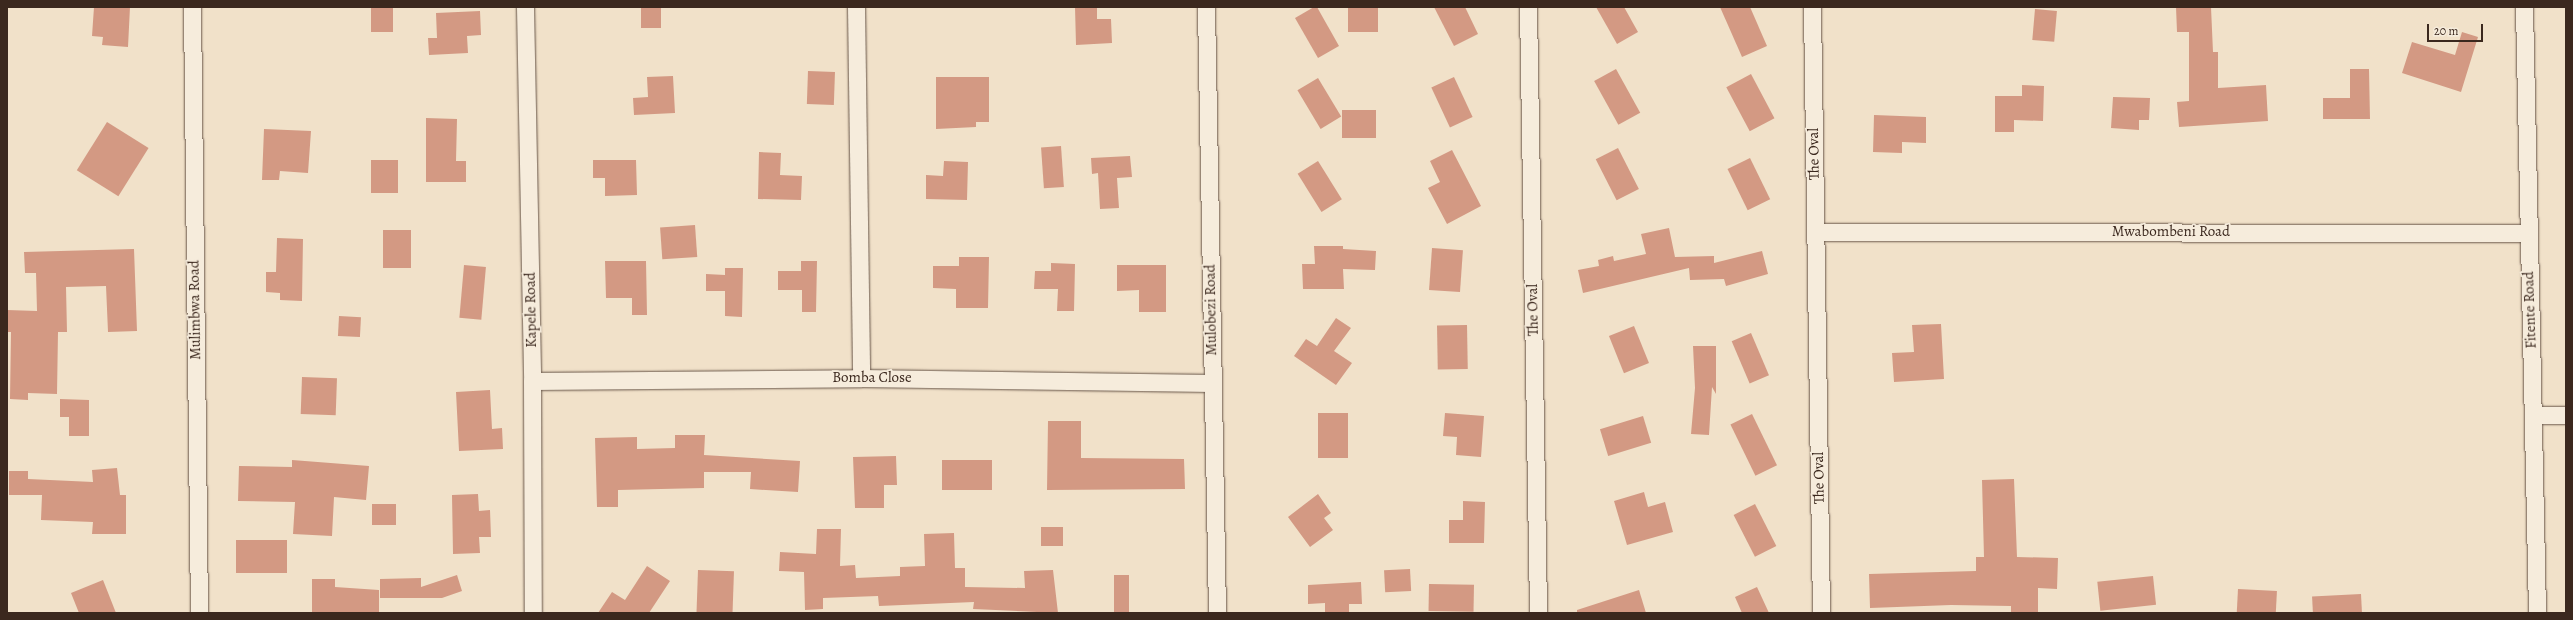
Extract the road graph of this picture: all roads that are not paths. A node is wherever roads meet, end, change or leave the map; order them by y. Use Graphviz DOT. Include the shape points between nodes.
graph roads {
  1 [pos="192,7"];
  2 [pos="525,7"];
  3 [pos="856,7"];
  4 [pos="1206,7"];
  5 [pos="1528,7"];
  6 [pos="1812,7"];
  7 [pos="2524,7"];
  8 [pos="1815,232"];
  9 [pos="2528,233"];
  10 [pos="860,378"];
  11 [pos="532,381"];
  12 [pos="1212,383"];
  13 [pos="2534,415"];
  14 [pos="2566,415"];
  15 [pos="199,613"];
  16 [pos="533,613"];
  17 [pos="1217,613"];
  18 [pos="1538,613"];
  19 [pos="1821,613"];
  20 [pos="2537,613"];
  1 -- 15 [label="street, Mulimbwa Road"];
  2 -- 11 [label="street, Kapele Road"];
  3 -- 10 [label="street"];
  4 -- 12 [label="street, Mulobezi Road"];
  5 -- 18 [label="street, The Oval"];
  6 -- 8 [label="street, The Oval"];
  7 -- 9 [label="street, Fitente Road"];
  8 -- 9 [label="street, Mwabombeni Road"];
  8 -- 19 [label="street, The Oval"];
  9 -- 13 [label="street, Fitente Road"];
  10 -- 11 [label="street, Bomba Close"];
  10 -- 12 [label="street, Bomba Close"];
  11 -- 16 [label="street, Kapele Road"];
  12 -- 17 [label="street, Mulobezi Road"];
  13 -- 14 [label="street"];
  13 -- 20 [label="street, Fitente Road"];
}
